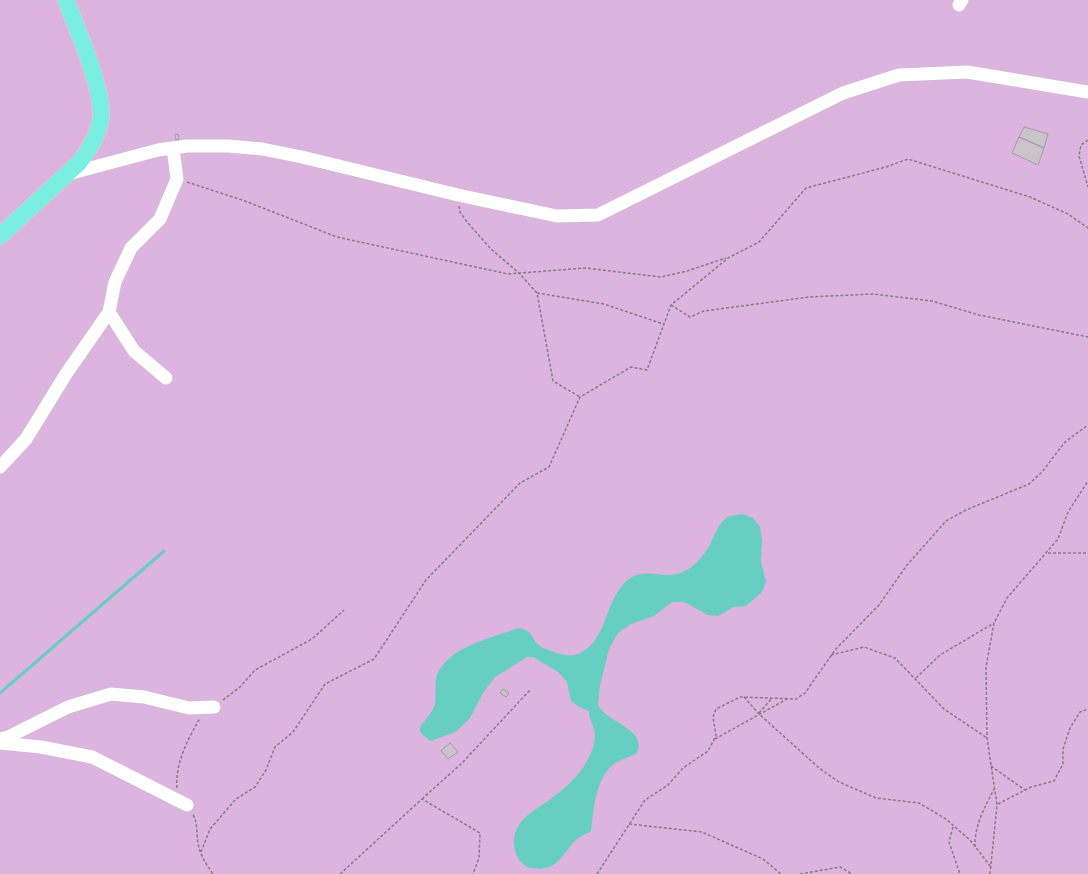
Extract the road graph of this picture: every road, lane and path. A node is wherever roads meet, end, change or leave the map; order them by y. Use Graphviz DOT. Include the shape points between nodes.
graph roads {
  1 [pos="66,0"];
  2 [pos="1088,92"];
  3 [pos="1088,140"];
  4 [pos="173,148"];
  5 [pos="68,174"];
  6 [pos="177,179"];
  7 [pos="1088,187"];
  8 [pos="458,194"];
  9 [pos="1088,228"];
  10 [pos="0,236"];
  11 [pos="728,258"];
  12 [pos="519,273"];
  13 [pos="537,293"];
  14 [pos="671,305"];
  15 [pos="109,312"];
  16 [pos="664,324"];
  17 [pos="1088,337"];
  18 [pos="166,378"];
  19 [pos="580,397"];
  20 [pos="1088,425"];
  21 [pos="0,468"];
  22 [pos="1088,481"];
  23 [pos="1048,553"];
  24 [pos="1088,553"];
  25 [pos="344,610"];
  26 [pos="994,623"];
  27 [pos="831,655"];
  28 [pos="916,678"];
  29 [pos="530,690"];
  30 [pos="744,697"];
  31 [pos="772,698"];
  32 [pos="789,699"];
  33 [pos="214,707"];
  34 [pos="1088,709"];
  35 [pos="758,714"];
  36 [pos="987,738"];
  37 [pos="0,739"];
  38 [pos="714,740"];
  39 [pos="0,743"];
  40 [pos="991,766"];
  41 [pos="994,788"];
  42 [pos="1025,790"];
  43 [pos="422,799"];
  44 [pos="997,804"];
  45 [pos="187,805"];
  46 [pos="629,824"];
  47 [pos="953,826"];
  48 [pos="975,847"];
  49 [pos="201,852"];
  50 [pos="990,866"];
  51 [pos="213,874"];
  52 [pos="340,874"];
  53 [pos="473,874"];
  54 [pos="597,874"];
  55 [pos="781,874"];
  56 [pos="800,874"];
  57 [pos="852,874"];
  58 [pos="960,874"];
  59 [pos="990,874"];
  1 -- 5 [label="main road" via="95,82 101,110 100,123 93,143"];
  2 -- 8 [label="street" via="967,72 899,75 844,93 598,215 557,216"];
  3 -- 7 [label="path" via="1081,145 1079,156"];
  4 -- 5 [label="street" via="142,153"];
  4 -- 6 [label="street"];
  4 -- 8 [label="street" via="222,146 262,149"];
  5 -- 10 [label="main road"];
  6 -- 12 [label="path" via="245,201 337,237 508,274"];
  6 -- 15 [label="street" via="160,219 131,248 115,282"];
  8 -- 12 [label="path" via="460,212 467,222 491,249"];
  9 -- 11 [label="path" via="1068,214 1030,197 908,159 806,188 759,242"];
  11 -- 12 [label="path" via="661,277 585,268"];
  11 -- 14 [label="path"];
  12 -- 13 [label="path"];
  13 -- 16 [label="path" via="604,304"];
  13 -- 19 [label="path" via="553,381"];
  14 -- 16 [label="path"];
  14 -- 17 [label="path" via="690,317 704,311 801,298 873,294 932,301 979,315"];
  15 -- 18 [label="street" via="134,351"];
  15 -- 21 [label="street" via="66,374 26,439"];
  16 -- 19 [label="path" via="647,370 631,367"];
  19 -- 49 [label="path" via="549,467 520,483 426,580 374,659 324,684 293,732 275,746 266,770 255,786 236,799 210,829"];
  20 -- 27 [label="path" via="1065,442 1042,472 1029,484 946,521 907,565 879,605"];
  22 -- 23 [label="path" via="1068,512 1058,539"];
  23 -- 24 [label="path"];
  23 -- 26 [label="path" via="1007,598"];
  25 -- 33 [label="path" via="312,639 255,670 240,687"];
  26 -- 28 [label="path" via="940,655"];
  26 -- 36 [label="path" via="986,667"];
  27 -- 28 [label="path" via="864,647 895,658"];
  27 -- 32 [label="path" via="805,693 796,699"];
  28 -- 36 [label="path" via="944,709"];
  29 -- 43 [label="path" via="462,763"];
  30 -- 31 [label="path"];
  30 -- 35 [label="path"];
  30 -- 38 [label="path" via="716,710 713,718 716,736"];
  31 -- 32 [label="path"];
  31 -- 35 [label="path"];
  32 -- 35 [label="path"];
  33 -- 37 [label="street" via="189,708 144,697 111,694 68,707"];
  33 -- 45 [label="path" via="201,717 189,737 178,766 176,787"];
  34 -- 42 [label="path" via="1080,712 1070,728 1062,749 1063,764 1054,781"];
  35 -- 38 [label="path"];
  35 -- 47 [label="path" via="819,768 839,782 876,798 919,803"];
  36 -- 40 [label="path"];
  38 -- 46 [label="path" via="708,751 683,768 668,785 645,800"];
  39 -- 45 [label="street" via="41,747 92,757"];
  40 -- 41 [label="path"];
  40 -- 42 [label="path"];
  41 -- 44 [label="path"];
  41 -- 48 [label="path" via="975,835"];
  42 -- 44 [label="path"];
  43 -- 52 [label="path"];
  43 -- 53 [label="path" via="480,833 479,858"];
  44 -- 50 [label="path"];
  45 -- 49 [label="path" via="196,820"];
  46 -- 54 [label="path"];
  46 -- 55 [label="path" via="702,832 763,859"];
  47 -- 48 [label="path"];
  47 -- 58 [label="path" via="949,842"];
  48 -- 50 [label="path"];
  49 -- 51 [label="path" via="204,862"];
  50 -- 59 [label="path"];
  56 -- 57 [label="path" via="840,866"];
}
